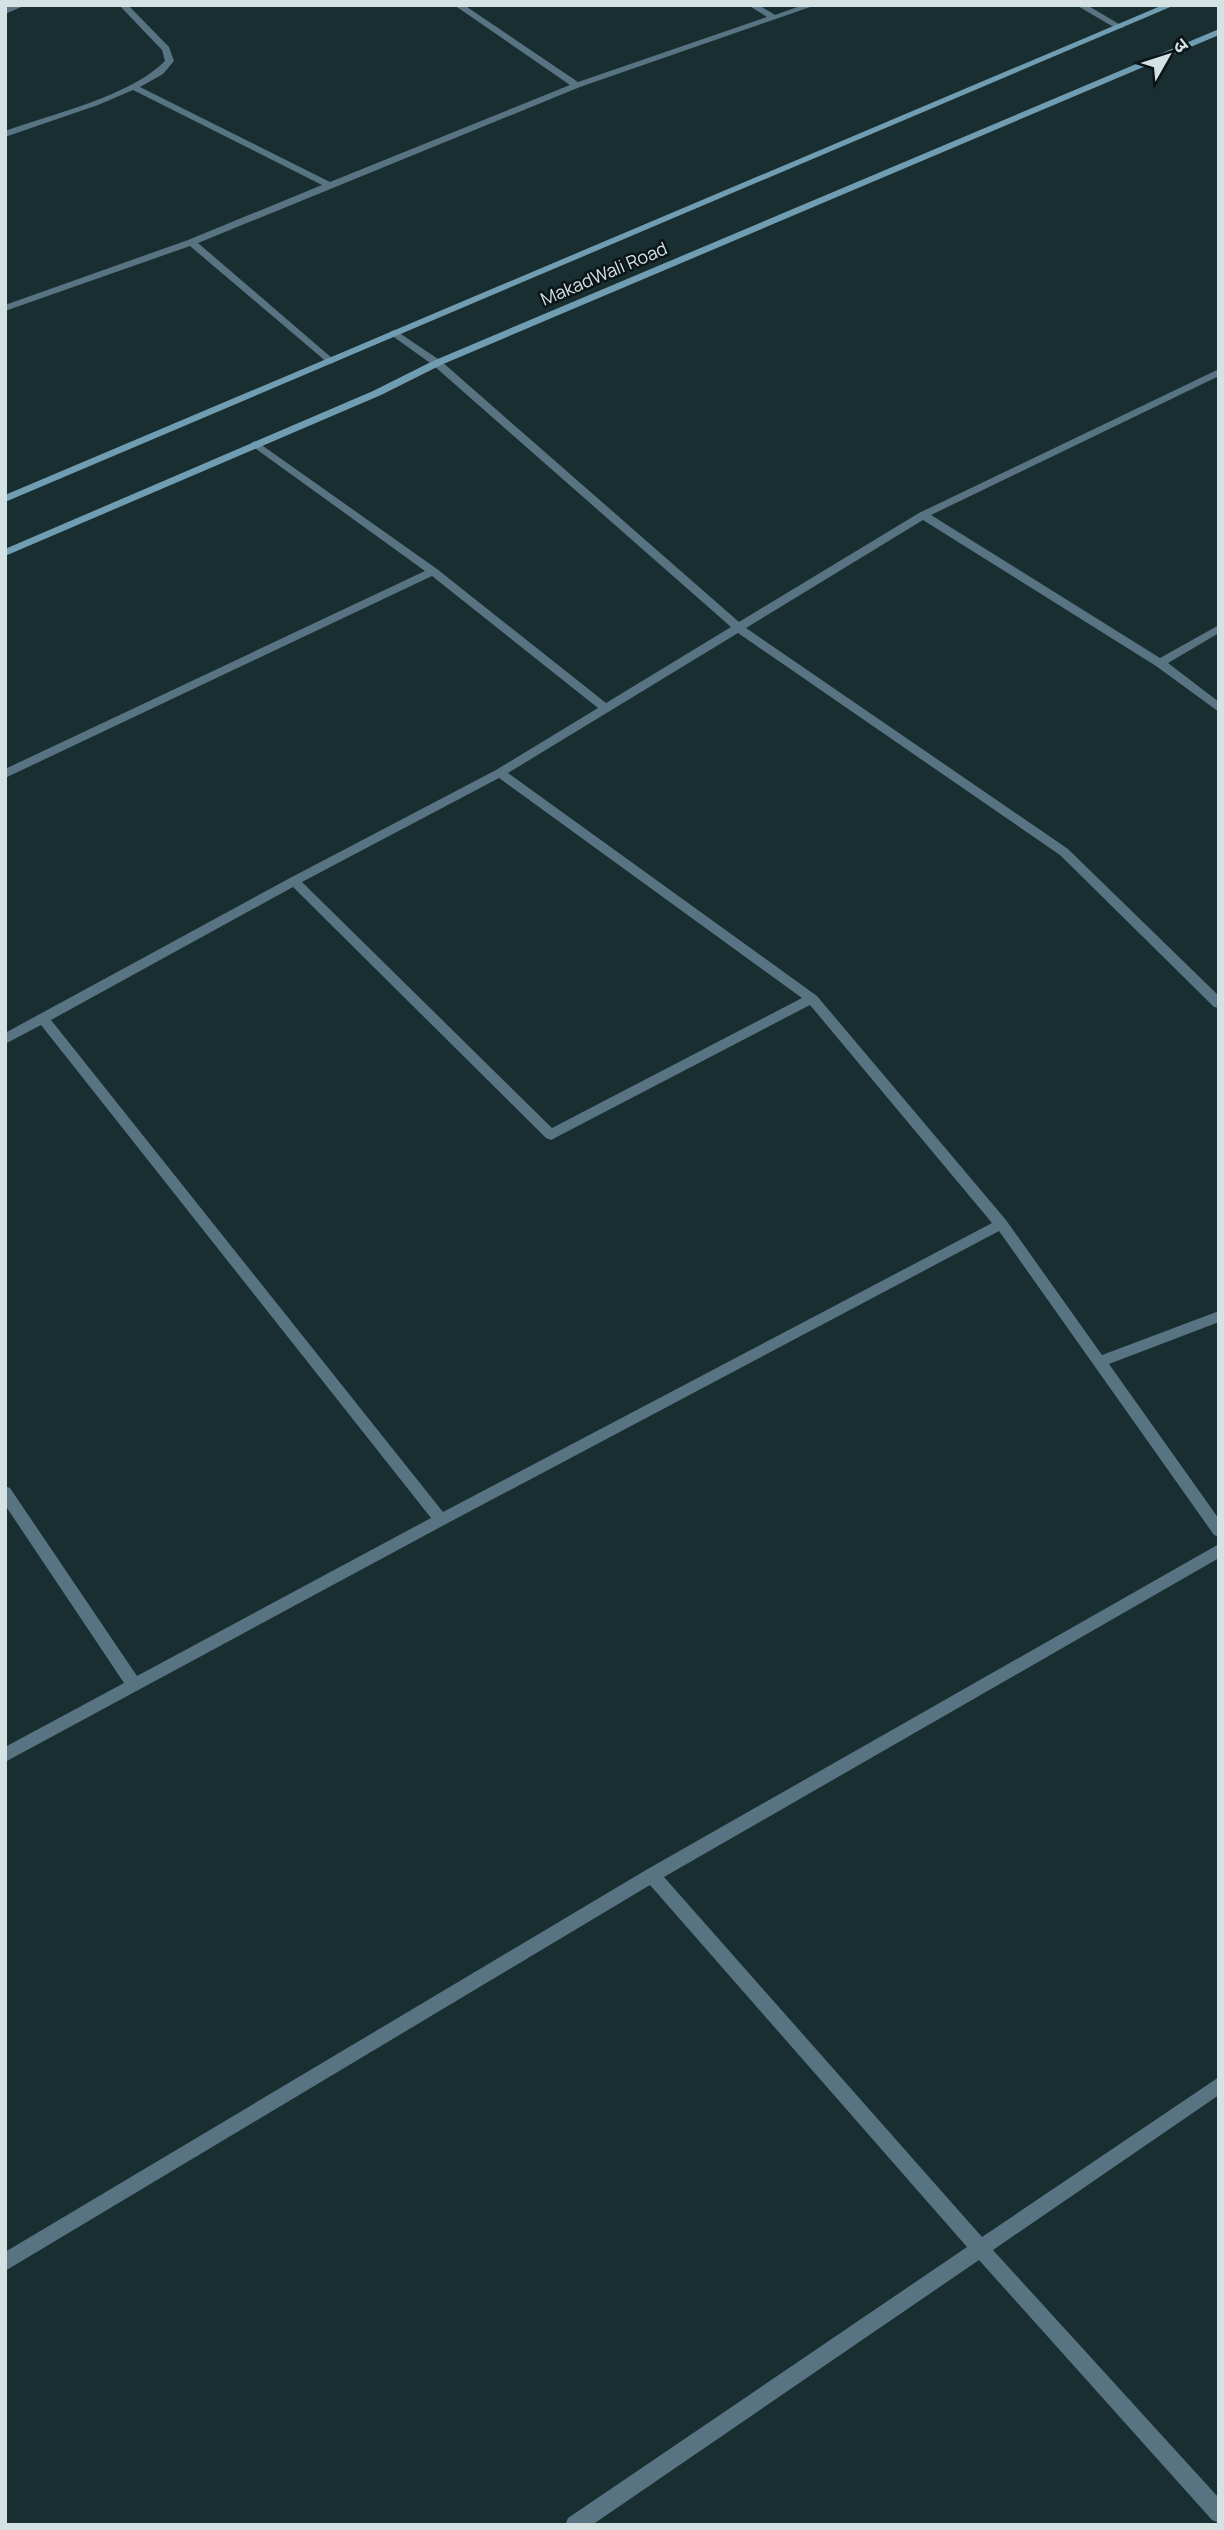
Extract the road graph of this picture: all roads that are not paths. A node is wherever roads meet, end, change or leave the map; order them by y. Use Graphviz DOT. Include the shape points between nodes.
graph roads {
  1 [pos="22,5"];
  2 [pos="123,5"];
  3 [pos="458,5"];
  4 [pos="752,5"];
  5 [pos="812,5"];
  6 [pos="1080,5"];
  7 [pos="1171,5"];
  8 [pos="5,11"];
  9 [pos="774,18"];
  10 [pos="1119,27"];
  11 [pos="1219,32"];
  12 [pos="577,85"];
  13 [pos="133,87"];
  14 [pos="5,134"];
  15 [pos="328,185"];
  16 [pos="191,243"];
  17 [pos="5,308"];
  18 [pos="395,333"];
  19 [pos="329,361"];
  20 [pos="437,363"];
  21 [pos="1219,372"];
  22 [pos="256,444"];
  23 [pos="5,499"];
  24 [pos="923,515"];
  25 [pos="5,553"];
  26 [pos="433,571"];
  27 [pos="739,628"];
  28 [pos="1219,628"];
  29 [pos="1160,663"];
  30 [pos="605,708"];
  31 [pos="1219,708"];
  32 [pos="500,773"];
  33 [pos="5,774"];
  34 [pos="294,881"];
  35 [pos="812,999"];
  36 [pos="1219,1004"];
  37 [pos="43,1019"];
  38 [pos="5,1040"];
  39 [pos="1001,1224"];
  40 [pos="1219,1316"];
  41 [pos="1099,1362"];
  42 [pos="5,1492"];
  43 [pos="442,1520"];
  44 [pos="1219,1531"];
  45 [pos="1219,1550"];
  46 [pos="134,1684"];
  47 [pos="5,1755"];
  48 [pos="652,1875"];
  49 [pos="1219,2085"];
  50 [pos="979,2247"];
  51 [pos="5,2262"];
  52 [pos="1219,2514"];
  53 [pos="575,2525"];
  1 -- 8 [label="street"];
  2 -- 13 [label="street" via="166,49 170,61 165,69"];
  3 -- 12 [label="street"];
  4 -- 9 [label="street"];
  5 -- 9 [label="street"];
  6 -- 10 [label="street"];
  7 -- 10 [label="street"];
  9 -- 12 [label="street"];
  10 -- 18 [label="street"];
  11 -- 20 [label="street, MakadWali Road"];
  12 -- 15 [label="street"];
  13 -- 14 [label="street"];
  13 -- 15 [label="street"];
  15 -- 16 [label="street"];
  16 -- 17 [label="street"];
  16 -- 19 [label="street"];
  18 -- 19 [label="street"];
  18 -- 20 [label="street"];
  19 -- 23 [label="street"];
  20 -- 22 [label="street, MakadWali Road"];
  20 -- 27 [label="street"];
  21 -- 24 [label="street"];
  22 -- 25 [label="street, MakadWali Road"];
  22 -- 26 [label="street"];
  24 -- 27 [label="street"];
  24 -- 29 [label="street"];
  26 -- 30 [label="street"];
  26 -- 33 [label="street"];
  27 -- 30 [label="street"];
  27 -- 36 [label="street" via="1064,852"];
  28 -- 29 [label="street"];
  29 -- 31 [label="street"];
  30 -- 32 [label="street"];
  32 -- 34 [label="street"];
  32 -- 35 [label="street"];
  34 -- 35 [label="street" via="551,1135"];
  34 -- 37 [label="street"];
  35 -- 39 [label="street"];
  37 -- 38 [label="street"];
  37 -- 43 [label="street"];
  39 -- 41 [label="street"];
  39 -- 43 [label="street"];
  40 -- 41 [label="street"];
  41 -- 44 [label="street"];
  42 -- 46 [label="street"];
  43 -- 46 [label="street"];
  45 -- 48 [label="street"];
  46 -- 47 [label="street"];
  48 -- 50 [label="street"];
  48 -- 51 [label="street"];
  49 -- 50 [label="street"];
  50 -- 52 [label="street"];
  50 -- 53 [label="street"];
}
